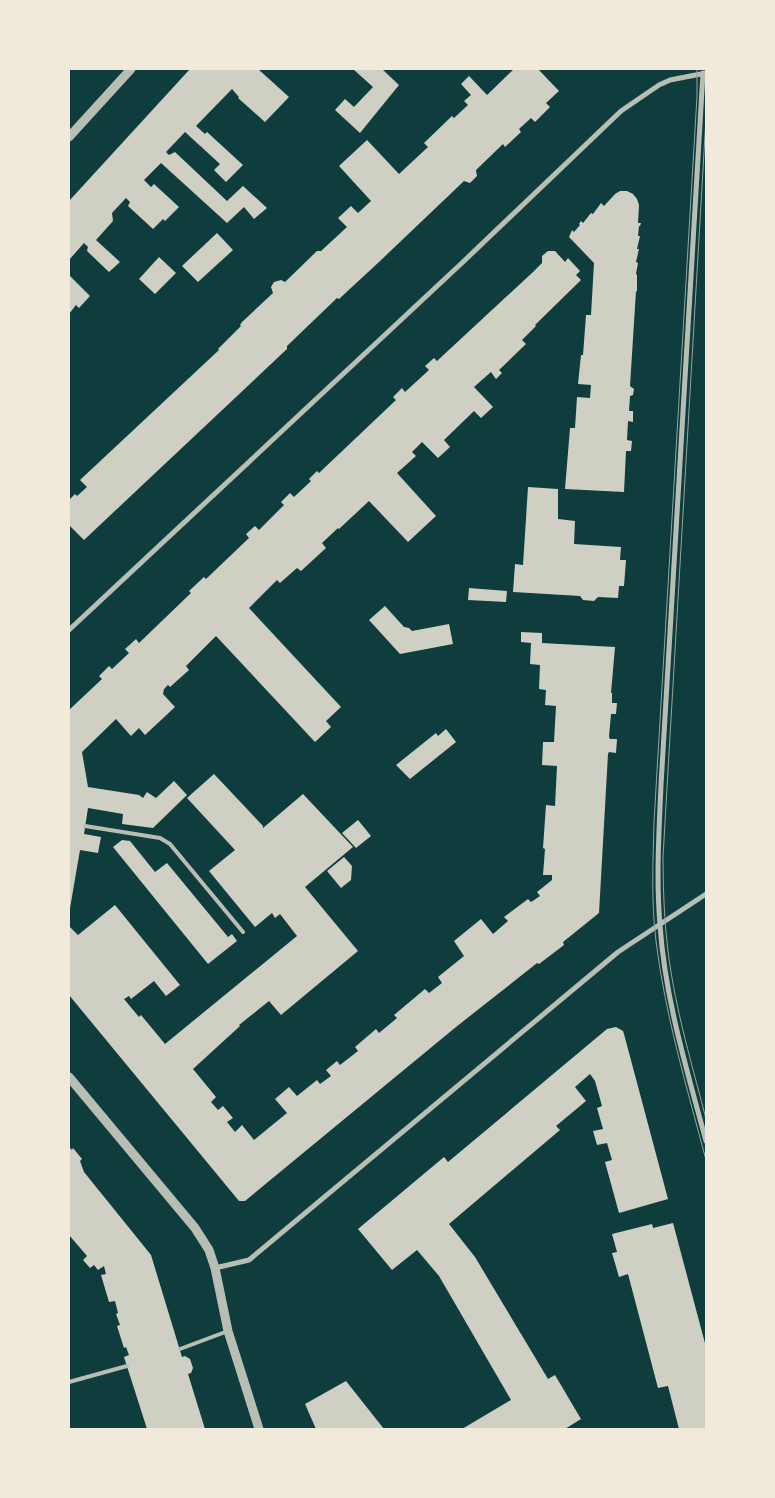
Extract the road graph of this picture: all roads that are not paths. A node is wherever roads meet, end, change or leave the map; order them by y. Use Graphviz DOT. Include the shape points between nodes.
graph roads {
  1 [pos="131,69"];
  2 [pos="703,72"];
  3 [pos="69,137"];
  4 [pos="69,630"];
  5 [pos="85,826"];
  6 [pos="706,894"];
  7 [pos="660,925"];
  8 [pos="244,932"];
  9 [pos="69,1077"];
  10 [pos="706,1141"];
  11 [pos="215,1268"];
  12 [pos="228,1331"];
  13 [pos="180,1349"];
  14 [pos="127,1366"];
  15 [pos="69,1382"];
  16 [pos="259,1429"];
  1 -- 3 [label="street"];
  2 -- 4 [label="street" via="659,85 620,111"];
  2 -- 7 [label="street" via="661,785"];
  5 -- 8 [label="lane" via="160,838 170,844"];
  6 -- 7 [label="street"];
  7 -- 10 [label="street" via="675,1021"];
  7 -- 11 [label="street" via="618,952 249,1260"];
  9 -- 11 [label="street" via="195,1228 209,1250"];
  11 -- 12 [label="street"];
  12 -- 13 [label="lane"];
  12 -- 16 [label="street"];
  14 -- 15 [label="lane"];
}
